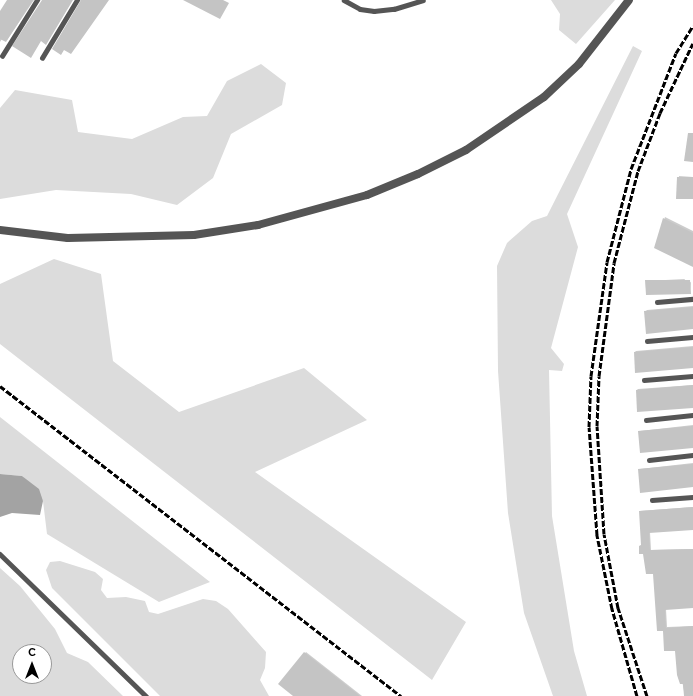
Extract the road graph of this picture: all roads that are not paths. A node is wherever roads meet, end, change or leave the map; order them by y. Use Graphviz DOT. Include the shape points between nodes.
graph roads {
  1 [pos="37,0"];
  2 [pos="78,0"];
  3 [pos="344,0"];
  4 [pos="423,0"];
  5 [pos="629,0"];
  6 [pos="2,56"];
  7 [pos="42,58"];
  8 [pos="0,230"];
  9 [pos="693,299"];
  10 [pos="657,302"];
  11 [pos="693,337"];
  12 [pos="647,341"];
  13 [pos="693,376"];
  14 [pos="644,380"];
  15 [pos="693,415"];
  16 [pos="646,420"];
  17 [pos="693,455"];
  18 [pos="649,460"];
  19 [pos="693,497"];
  20 [pos="652,500"];
  21 [pos="0,554"];
  22 [pos="146,696"];
  1 -- 6 [label="lane"];
  2 -- 7 [label="lane"];
  3 -- 4 [label="lane" via="360,9 374,11 394,9"];
  5 -- 8 [label="street" via="579,64 544,97 466,150 367,195 258,225 194,235 68,238"];
  9 -- 10 [label="lane"];
  11 -- 12 [label="lane"];
  13 -- 14 [label="lane"];
  15 -- 16 [label="lane"];
  17 -- 18 [label="lane"];
  19 -- 20 [label="lane"];
  21 -- 22 [label="lane"];
}
